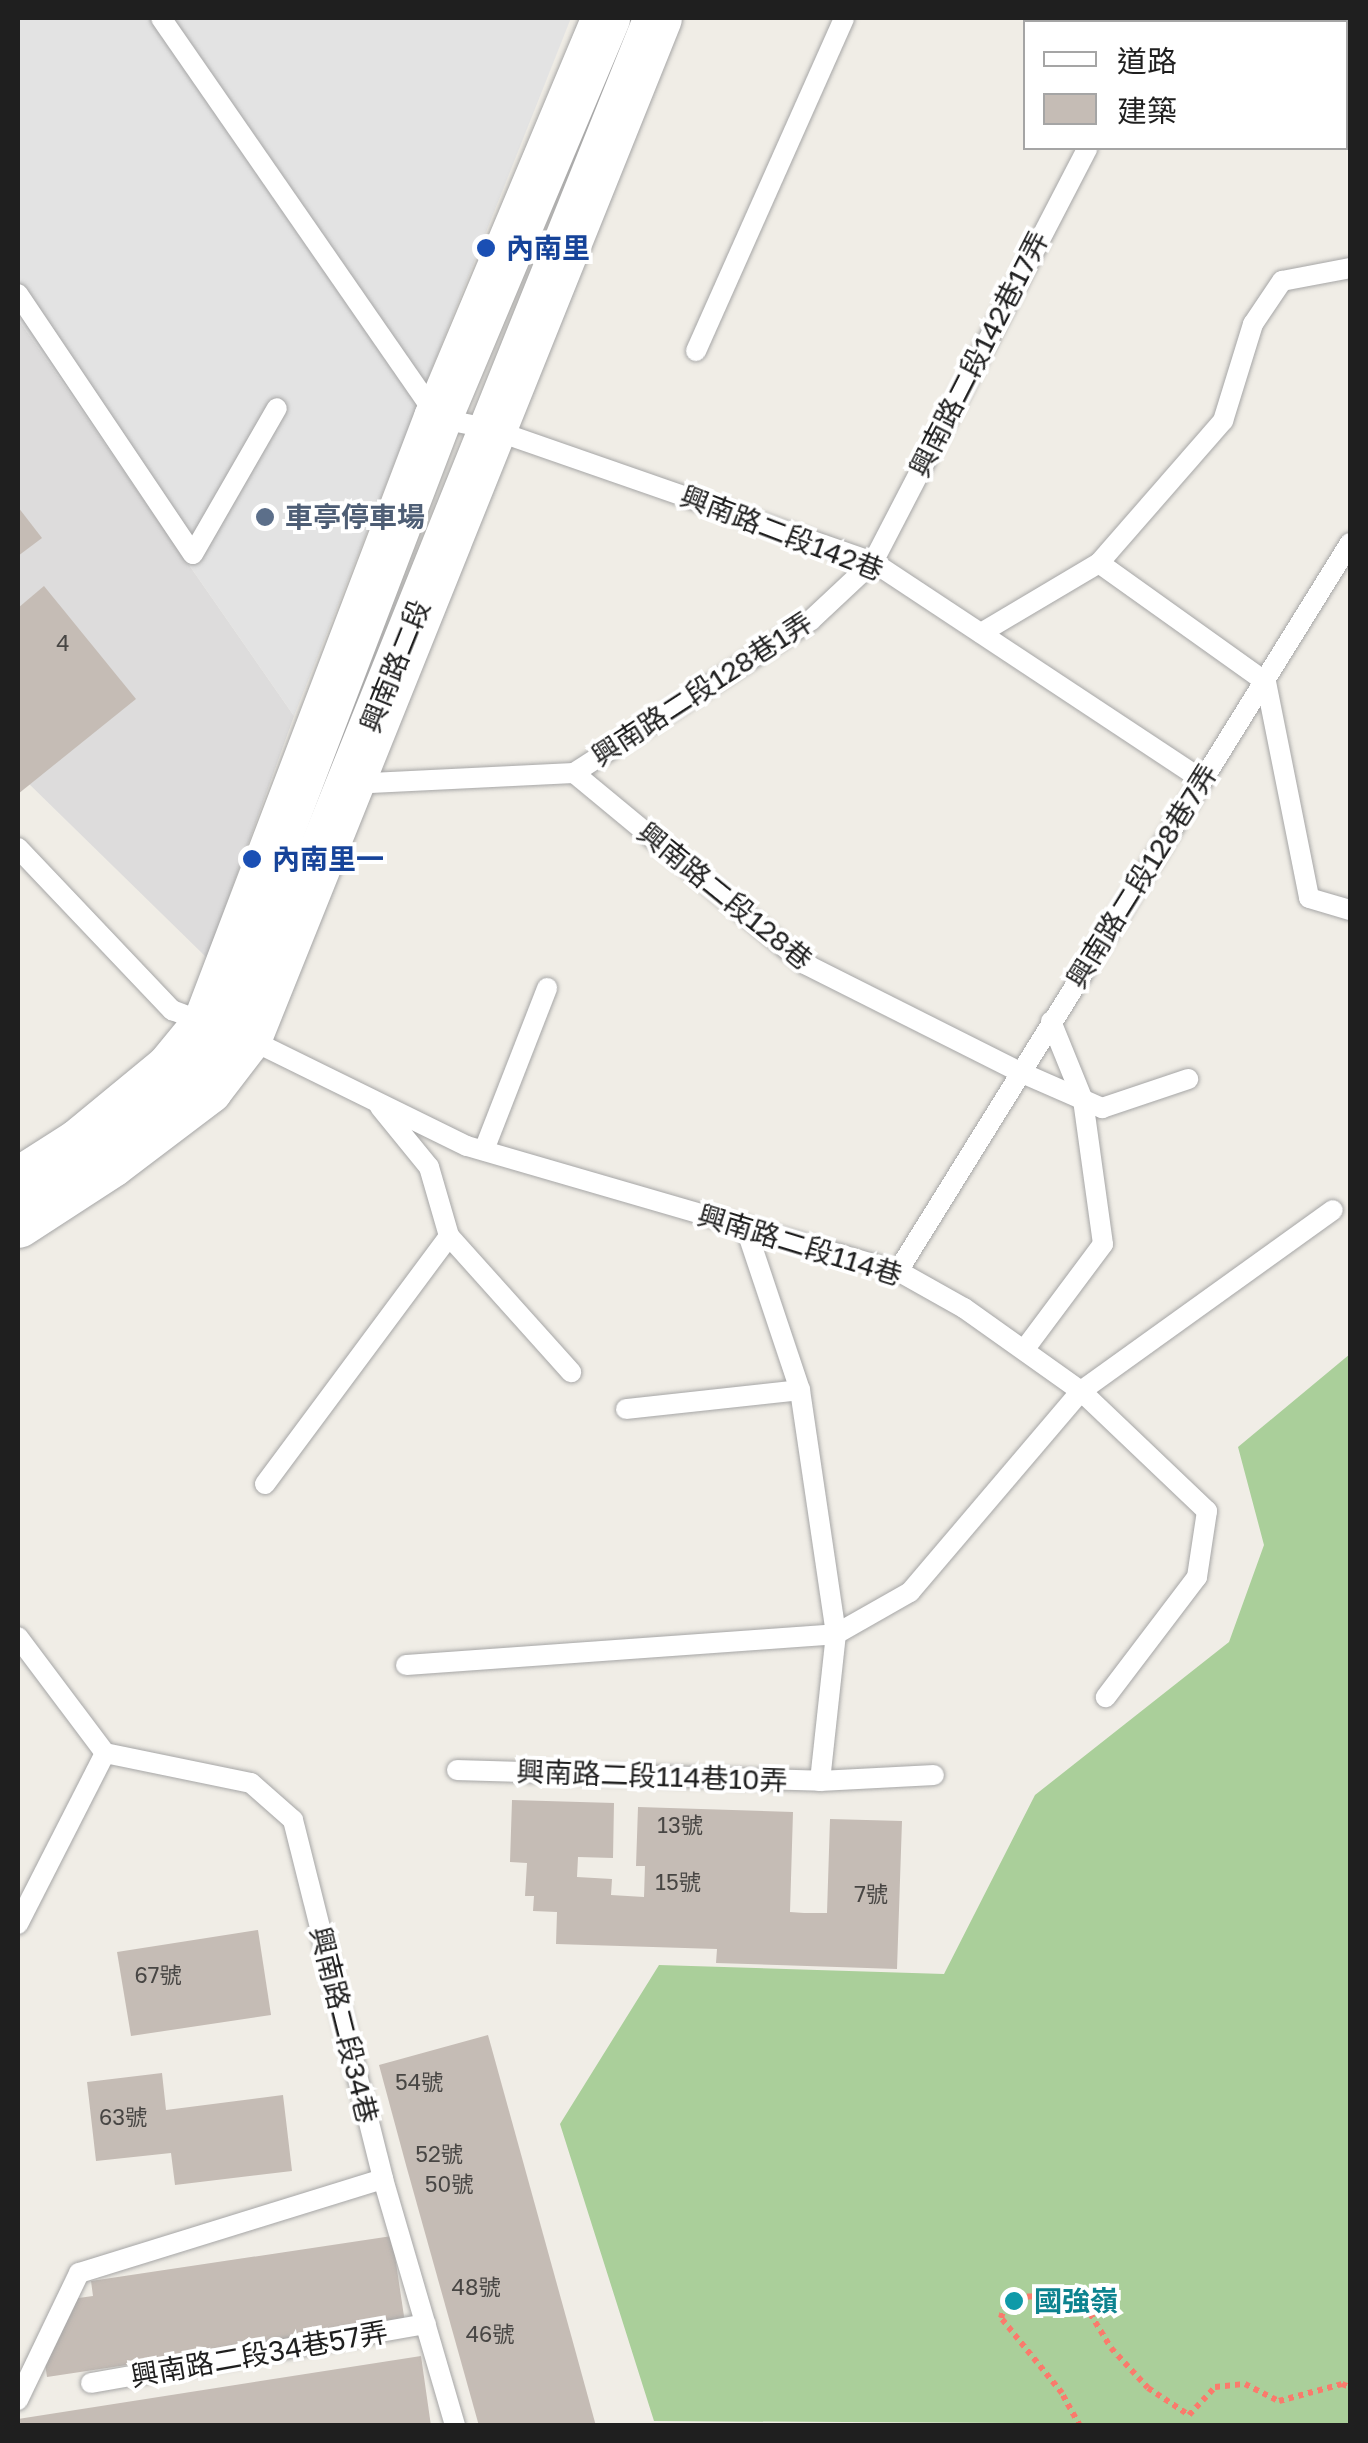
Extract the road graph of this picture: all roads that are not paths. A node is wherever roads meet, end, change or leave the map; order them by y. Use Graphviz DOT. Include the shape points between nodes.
graph roads {
  1 [pos="161,18"];
  2 [pos="606,18"];
  3 [pos="658,18"];
  4 [pos="844,18"];
  5 [pos="1087,150"];
  6 [pos="1350,268"];
  7 [pos="18,294"];
  8 [pos="696,351"];
  9 [pos="277,408"];
  10 [pos="438,418"];
  11 [pos="491,428"];
  12 [pos="1350,542"];
  13 [pos="873,562"];
  14 [pos="1099,563"];
  15 [pos="980,633"];
  16 [pos="1266,682"];
  17 [pos="574,774"];
  18 [pos="327,776"];
  19 [pos="1202,779"];
  20 [pos="18,848"];
  21 [pos="1350,910"];
  22 [pos="547,988"];
  23 [pos="1052,1021"];
  24 [pos="228,1030"];
  25 [pos="1020,1072"];
  26 [pos="1188,1079"];
  27 [pos="1083,1100"];
  28 [pos="374,1101"];
  29 [pos="484,1150"];
  30 [pos="18,1182"];
  31 [pos="1333,1210"];
  32 [pos="18,1224"];
  33 [pos="744,1226"];
  34 [pos="448,1236"];
  35 [pos="898,1272"];
  36 [pos="1024,1350"];
  37 [pos="571,1372"];
  38 [pos="800,1390"];
  39 [pos="1081,1392"];
  40 [pos="626,1409"];
  41 [pos="265,1484"];
  42 [pos="836,1634"];
  43 [pos="18,1636"];
  44 [pos="406,1665"];
  45 [pos="1106,1697"];
  46 [pos="105,1753"];
  47 [pos="457,1770"];
  48 [pos="934,1775"];
  49 [pos="820,1781"];
  50 [pos="18,1924"];
  51 [pos="383,2179"];
  52 [pos="426,2324"];
  53 [pos="91,2383"];
  54 [pos="19,2400"];
  55 [pos="455,2426"];
  1 -- 10 [label="lane"];
  2 -- 10 [label="street, 興南路二段"];
  3 -- 11 [label="street, 興南路二段"];
  4 -- 8 [label="lane"];
  5 -- 13 [label="lane, 興南路二段142巷17弄"];
  6 -- 14 [label="lane" via="1282,282 1253,324 1224,421"];
  7 -- 9 [label="lane" via="193,554"];
  10 -- 11 [label="lane, 興南路二段142巷"];
  10 -- 18 [label="street, 興南路二段"];
  11 -- 13 [label="lane, 興南路二段142巷"];
  11 -- 18 [label="street, 興南路二段"];
  12 -- 16 [label="lane, 興南路二段128巷7弄"];
  13 -- 15 [label="lane, 興南路二段142巷"];
  13 -- 17 [label="lane, 興南路二段128巷1弄" via="810,620"];
  14 -- 15 [label="lane"];
  14 -- 16 [label="lane"];
  15 -- 19 [label="lane, 興南路二段142巷"];
  16 -- 19 [label="lane, 興南路二段128巷7弄"];
  16 -- 21 [label="lane" via="1308,898"];
  17 -- 18 [label="lane"];
  17 -- 25 [label="lane, 興南路二段128巷" via="806,964"];
  18 -- 24 [label="street, 興南路二段"];
  19 -- 23 [label="lane, 興南路二段128巷7弄"];
  20 -- 24 [label="lane, 興南路二段114巷" via="172,1010"];
  22 -- 29 [label="lane"];
  23 -- 25 [label="lane, 興南路二段128巷7弄"];
  23 -- 27 [label="lane"];
  24 -- 28 [label="lane, 興南路二段114巷"];
  24 -- 30 [label="street, 興南路二段"];
  24 -- 32 [label="street, 興南路二段" via="208,1090 112,1164"];
  25 -- 27 [label="lane, 興南路二段128巷"];
  25 -- 35 [label="lane, 興南路二段128巷7弄"];
  26 -- 27 [label="lane, 興南路二段128巷" via="1102,1108"];
  27 -- 36 [label="lane" via="1103,1244"];
  28 -- 29 [label="lane, 興南路二段114巷"];
  28 -- 34 [label="lane" via="429,1166"];
  29 -- 33 [label="lane, 興南路二段114巷"];
  31 -- 39 [label="lane"];
  33 -- 35 [label="lane, 興南路二段114巷"];
  33 -- 38 [label="lane, 興南路二段114巷10弄"];
  34 -- 37 [label="lane"];
  34 -- 41 [label="lane"];
  35 -- 36 [label="lane, 興南路二段114巷"];
  36 -- 39 [label="lane, 興南路二段114巷"];
  38 -- 40 [label="lane"];
  38 -- 42 [label="lane, 興南路二段114巷10弄"];
  39 -- 42 [label="lane" via="910,1592"];
  39 -- 45 [label="lane, 興南路二段114巷" via="1207,1511 1197,1577"];
  42 -- 44 [label="lane"];
  42 -- 49 [label="lane, 興南路二段114巷10弄"];
  43 -- 46 [label="lane"];
  46 -- 50 [label="lane"];
  46 -- 51 [label="lane, 興南路二段34巷" via="251,1784 293,1820"];
  47 -- 49 [label="lane, 興南路二段114巷10弄"];
  48 -- 49 [label="lane"];
  51 -- 52 [label="lane, 興南路二段34巷"];
  51 -- 54 [label="lane" via="80,2274"];
  52 -- 53 [label="lane, 興南路二段34巷57弄"];
  52 -- 55 [label="lane, 興南路二段34巷"];
}
